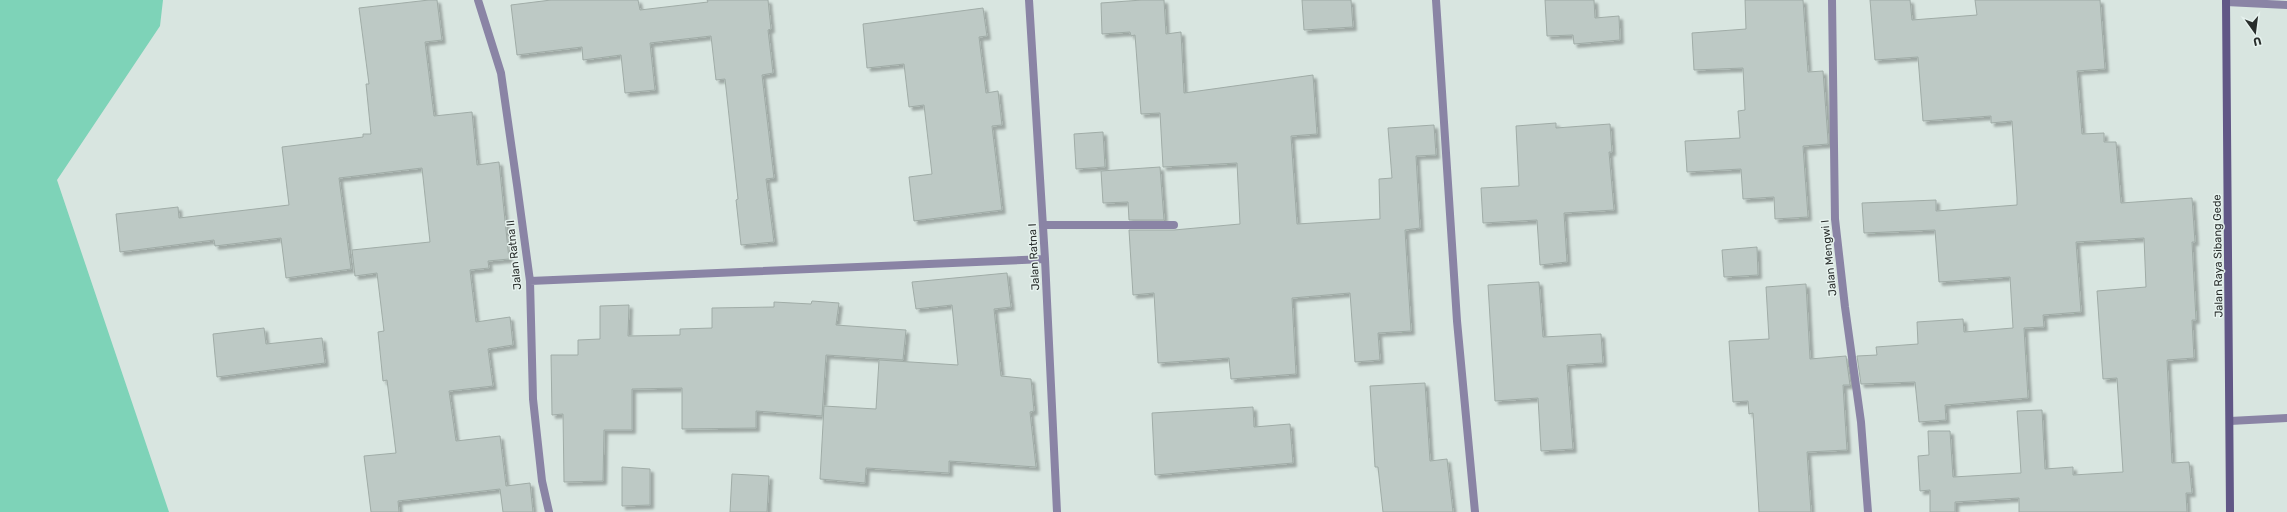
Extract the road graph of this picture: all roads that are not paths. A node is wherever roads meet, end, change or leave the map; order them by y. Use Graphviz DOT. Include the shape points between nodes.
graph roads {
  1 [pos="478,0"];
  2 [pos="1029,0"];
  3 [pos="1436,0"];
  4 [pos="1832,0"];
  5 [pos="2226,1"];
  6 [pos="2287,5"];
  7 [pos="1043,225"];
  8 [pos="1174,225"];
  9 [pos="1046,259"];
  10 [pos="530,281"];
  11 [pos="2287,418"];
  12 [pos="2230,421"];
  13 [pos="549,512"];
  14 [pos="1057,512"];
  15 [pos="1475,512"];
  16 [pos="1868,512"];
  17 [pos="2230,512"];
  1 -- 10 [label="street, Jalan Ratna II" via="501,73"];
  2 -- 7 [label="street, Jalan Ratna I"];
  3 -- 15 [label="street" via="1456,313"];
  4 -- 16 [label="street, Jalan Mengwi I" via="1835,219 1860,422"];
  5 -- 6 [label="street"];
  5 -- 12 [label="main road, Jalan Raya Sibang Gede"];
  7 -- 8 [label="street"];
  7 -- 9 [label="street, Jalan Ratna I"];
  9 -- 10 [label="street"];
  9 -- 14 [label="street, Jalan Ratna I"];
  10 -- 13 [label="street, Jalan Ratna II" via="533,399 542,481"];
  11 -- 12 [label="street"];
  12 -- 17 [label="main road, Jalan Raya Sibang Gede"];
}
